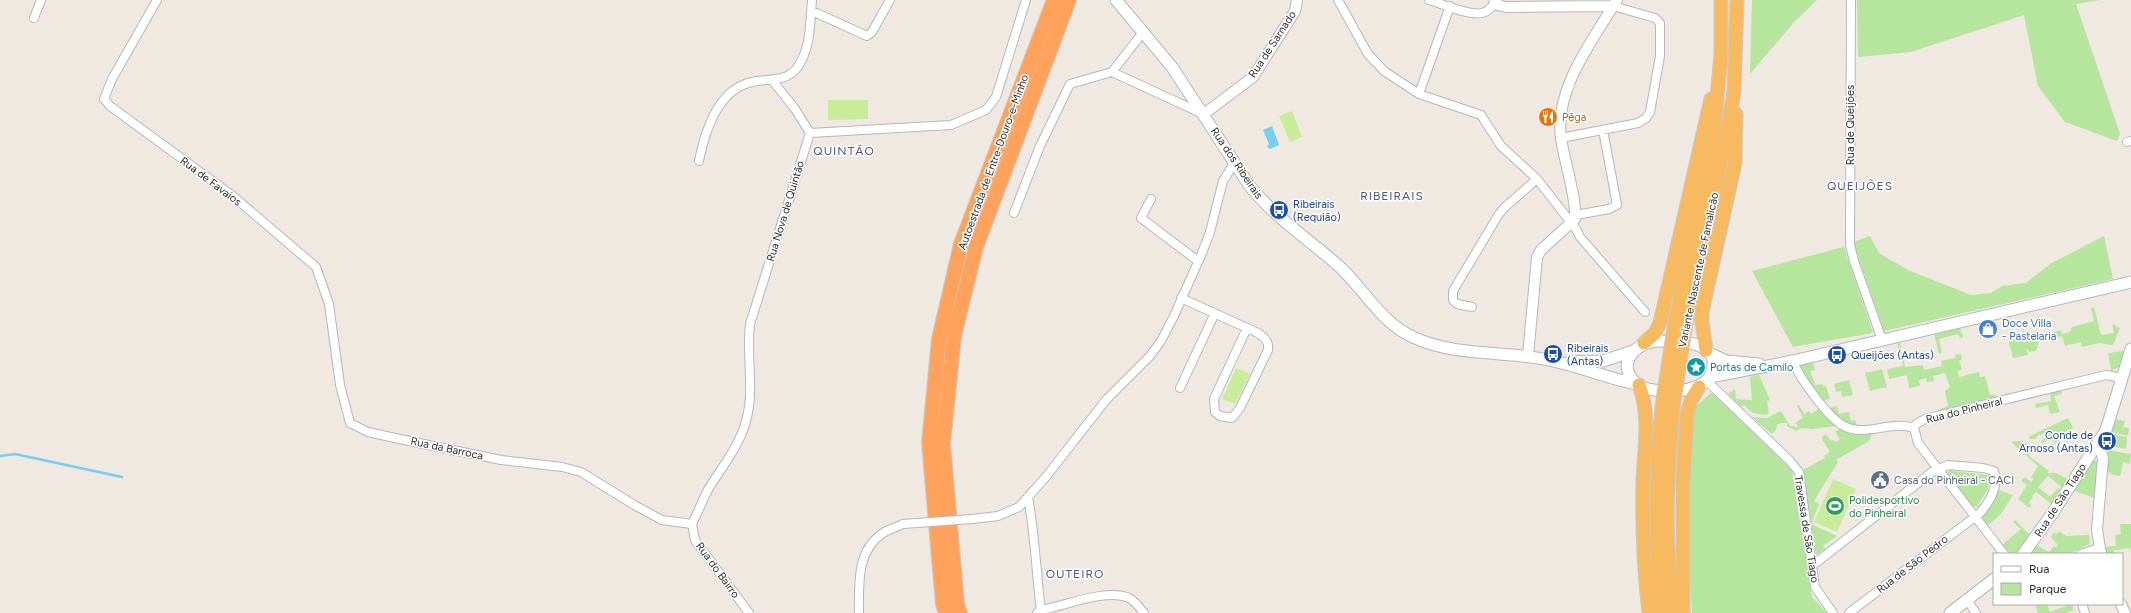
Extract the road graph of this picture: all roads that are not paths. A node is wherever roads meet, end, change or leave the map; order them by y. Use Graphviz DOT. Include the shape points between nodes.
graph roads {
  1 [pos="41,0"];
  2 [pos="157,0"];
  3 [pos="812,0"];
  4 [pos="890,0"];
  5 [pos="1026,0"];
  6 [pos="1054,0"];
  7 [pos="1069,0"];
  8 [pos="1116,0"];
  9 [pos="1297,0"];
  10 [pos="1338,0"];
  11 [pos="1429,0"];
  12 [pos="1721,0"];
  13 [pos="1737,0"];
  14 [pos="1851,0"];
  15 [pos="1495,2"];
  16 [pos="1615,3"];
  17 [pos="1450,6"];
  18 [pos="812,11"];
  19 [pos="34,18"];
  20 [pos="1144,31"];
  21 [pos="1721,54"];
  22 [pos="1112,72"];
  23 [pos="772,80"];
  24 [pos="1734,91"];
  25 [pos="1419,94"];
  26 [pos="1204,114"];
  27 [pos="1603,130"];
  28 [pos="810,133"];
  29 [pos="1561,138"];
  30 [pos="699,161"];
  31 [pos="1235,162"];
  32 [pos="1537,179"];
  33 [pos="1151,199"];
  34 [pos="1014,213"];
  35 [pos="1574,220"];
  36 [pos="1198,261"];
  37 [pos="316,267"];
  38 [pos="2131,282"];
  39 [pos="1181,298"];
  40 [pos="1472,308"];
  41 [pos="1646,312"];
  42 [pos="1215,313"];
  43 [pos="1681,323"];
  44 [pos="1248,328"];
  45 [pos="1882,340"];
  46 [pos="1644,343"];
  47 [pos="2131,349"];
  48 [pos="1632,351"];
  49 [pos="1708,352"];
  50 [pos="1528,356"];
  51 [pos="1793,361"];
  52 [pos="1562,362"];
  53 [pos="1768,365"];
  54 [pos="2122,378"];
  55 [pos="1705,382"];
  56 [pos="1638,384"];
  57 [pos="1180,388"];
  58 [pos="1669,400"];
  59 [pos="1914,428"];
  60 [pos="2096,446"];
  61 [pos="1938,468"];
  62 [pos="1028,497"];
  63 [pos="1975,516"];
  64 [pos="692,524"];
  65 [pos="2100,551"];
  66 [pos="2003,553"];
  67 [pos="2024,553"];
  68 [pos="2087,553"];
  69 [pos="1812,564"];
  70 [pos="1993,580"];
  71 [pos="1967,600"];
  72 [pos="1039,612"];
  73 [pos="749,613"];
  74 [pos="859,613"];
  75 [pos="946,613"];
  76 [pos="960,613"];
  77 [pos="1144,613"];
  78 [pos="1649,613"];
  79 [pos="1661,613"];
  80 [pos="1674,613"];
  81 [pos="1683,613"];
  82 [pos="1833,613"];
  83 [pos="1849,613"];
  84 [pos="1950,613"];
  85 [pos="1976,613"];
  1 -- 19 [label="street"];
  2 -- 37 [label="street, Rua de Favaios" via="112,79 104,99 233,196"];
  3 -- 18 [label="street"];
  4 -- 18 [label="street" via="872,32 866,36"];
  5 -- 28 [label="street" via="996,97 986,110 951,124"];
  6 -- 75 [label="highway, Autoestrada de Entre-Douro-e-Minho" via="961,244 939,339 929,443 943,604"];
  7 -- 76 [label="highway, Autoestrada de Entre-Douro-e-Minho" via="976,247 954,336 943,444 957,604"];
  8 -- 20 [label="main road, Rua dos Ribeirais"];
  9 -- 26 [label="street, Rua de Sarnado" via="1295,11 1253,77"];
  10 -- 25 [label="street" via="1368,54 1384,71"];
  11 -- 17 [label="street"];
  12 -- 21 [label="highway, Variante Nascente de Famalicão"];
  13 -- 24 [label="highway, Variante Nascente de Famalicão"];
  14 -- 45 [label="street, Rua de Queijões" via="1850,245"];
  15 -- 16 [label="street" via="1506,7"];
  15 -- 17 [label="street" via="1490,10 1482,13"];
  16 -- 27 [label="street" via="1655,18 1660,23 1660,56 1650,112 1646,118 1638,123"];
  16 -- 29 [label="street" via="1574,72 1561,110"];
  17 -- 25 [label="street"];
  18 -- 23 [label="street" via="804,56 789,75"];
  20 -- 22 [label="street"];
  20 -- 26 [label="main road, Rua dos Ribeirais"];
  21 -- 43 [label="highway, Variante Nascente de Famalicão" via="1714,131"];
  21 -- 46 [label="highway" via="1660,323"];
  22 -- 26 [label="street"];
  22 -- 34 [label="street" via="1070,84 1040,146"];
  23 -- 28 [label="street"];
  23 -- 30 [label="street" via="751,82 728,94 717,110 703,142"];
  24 -- 43 [label="highway, Variante Nascente de Famalicão" via="1727,134"];
  24 -- 49 [label="highway" via="1736,154 1702,312"];
  25 -- 32 [label="street" via="1480,115 1502,146"];
  26 -- 31 [label="main road, Rua dos Ribeirais"];
  27 -- 29 [label="street"];
  27 -- 35 [label="street" via="1617,206"];
  28 -- 64 [label="street, Rua Nova de Quintão" via="750,324 750,386 746,421"];
  29 -- 35 [label="street"];
  31 -- 36 [label="street" via="1223,181 1210,232"];
  31 -- 50 [label="main road, Rua dos Ribeirais" via="1265,204 1340,268 1393,326 1416,339 1448,348"];
  32 -- 35 [label="street"];
  32 -- 40 [label="street" via="1499,214 1453,291 1453,300 1457,304"];
  33 -- 36 [label="street" via="1141,218"];
  35 -- 41 [label="street" via="1580,237"];
  35 -- 50 [label="street" via="1541,250 1537,257"];
  36 -- 39 [label="street"];
  37 -- 64 [label="street, Rua da Barroca" via="330,304 340,385 350,423 368,432 395,438 501,460 562,467 581,472 662,520"];
  38 -- 45 [label="main road"];
  39 -- 42 [label="street"];
  39 -- 62 [label="street" via="1161,341 1150,356 1106,400"];
  42 -- 44 [label="street"];
  42 -- 57 [label="street"];
  43 -- 58 [label="highway, Variante Nascente de Famalicão, bridge"];
  44 -- 44 [label="street" via="1266,338 1268,350 1237,414 1232,418 1225,418 1215,412 1214,399"];
  45 -- 51 [label="main road"];
  46 -- 48 [label="main road"];
  46 -- 49 [label="main road" via="1657,340 1689,342 1700,345"];
  47 -- 54 [label="main road, Rua de São Tiago"];
  48 -- 52 [label="main road" via="1603,361"];
  48 -- 56 [label="main road" via="1628,363 1629,371"];
  49 -- 53 [label="main road" via="1726,361"];
  49 -- 55 [label="main road" via="1713,364"];
  50 -- 52 [label="main road, Rua dos Ribeirais"];
  51 -- 53 [label="main road"];
  51 -- 59 [label="street, Rua do Pinheiral" via="1798,372 1838,422 1849,428 1861,430 1900,426"];
  52 -- 56 [label="main road"];
  53 -- 55 [label="main road"];
  54 -- 59 [label="street, Rua do Pinheiral" via="2106,376 1925,419 1919,421"];
  54 -- 60 [label="main road, Rua de São Tiago" via="2110,420"];
  55 -- 56 [label="main road" via="1692,389 1654,390"];
  55 -- 69 [label="street, Travessa de São Tiago" via="1795,466 1800,477"];
  55 -- 81 [label="highway" via="1691,400 1687,415 1683,480"];
  56 -- 78 [label="highway" via="1646,417 1643,511"];
  58 -- 79 [label="highway, Variante Nascente de Famalicão" via="1656,493 1656,542"];
  58 -- 80 [label="highway, Variante Nascente de Famalicão" via="1667,525"];
  59 -- 61 [label="street" via="1918,443"];
  60 -- 65 [label="street" via="2100,448 2103,458 2096,530"];
  60 -- 67 [label="main road, Rua de São Tiago"];
  61 -- 63 [label="street"];
  61 -- 63 [label="street, Rua de São Pedro" via="1948,465 1983,468 1994,472 1996,481 1992,494 1984,508"];
  61 -- 69 [label="street"];
  62 -- 72 [label="street" via="1034,531"];
  62 -- 74 [label="street, bridge" via="1019,507 998,516 903,524 883,533 870,544 862,560"];
  63 -- 66 [label="street"];
  63 -- 83 [label="street, Rua de São Pedro"];
  64 -- 73 [label="street, Rua do Bairro" via="695,540"];
  65 -- 68 [label="street"];
  69 -- 82 [label="street, Travessa de São Tiago" via="1817,592"];
  70 -- 71 [label="main road"];
  71 -- 84 [label="main road"];
  71 -- 85 [label="street"];
  72 -- 77 [label="street" via="1086,598 1113,596 1129,598"];
}
